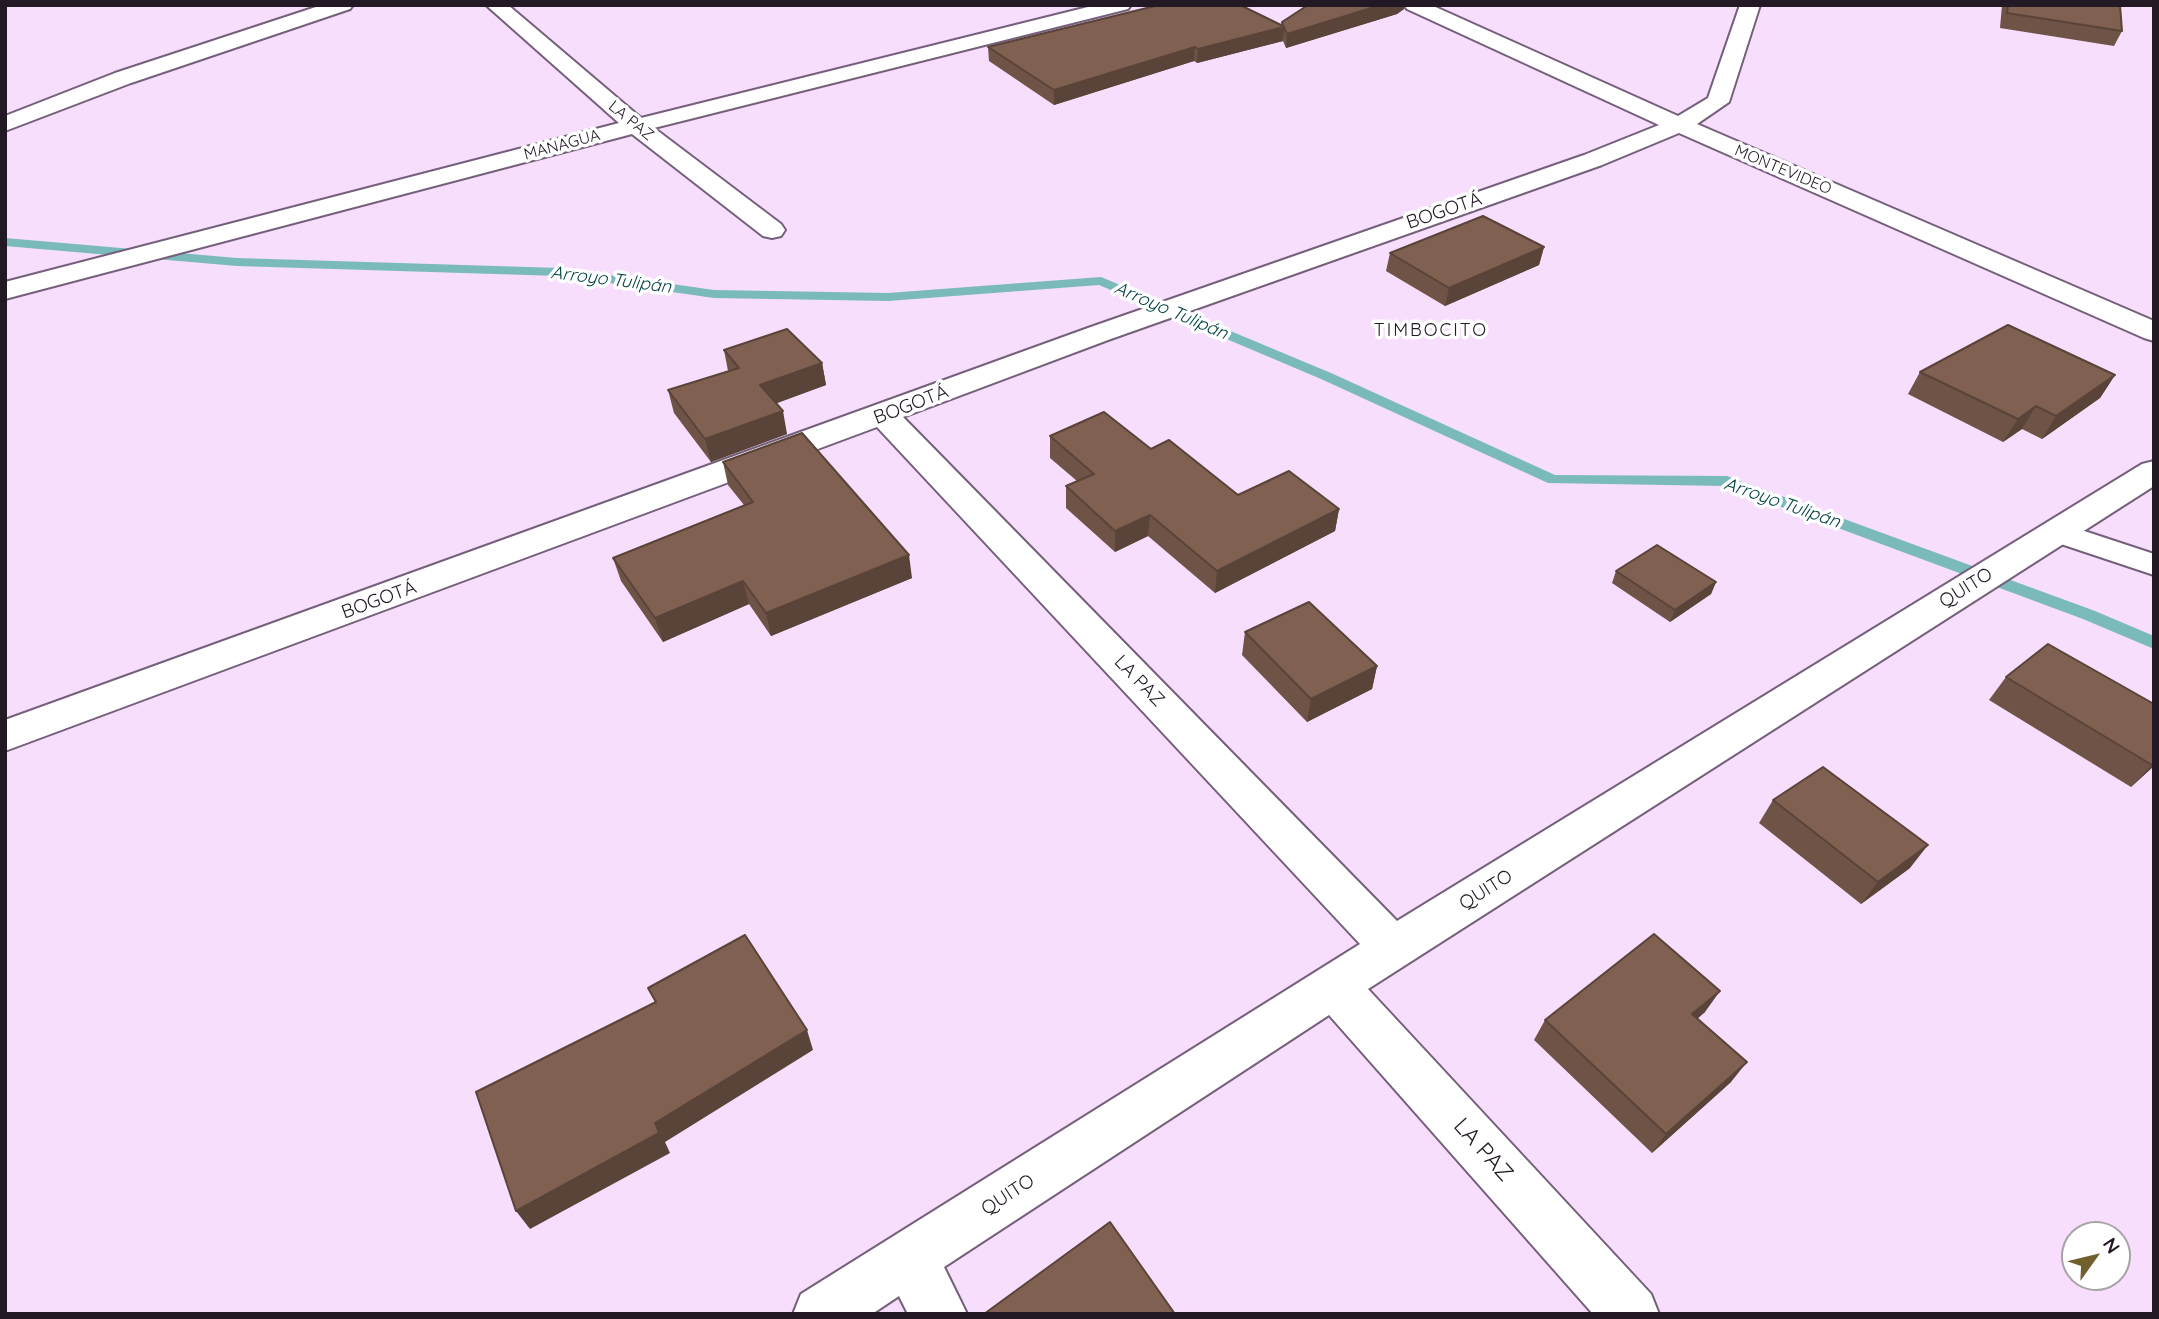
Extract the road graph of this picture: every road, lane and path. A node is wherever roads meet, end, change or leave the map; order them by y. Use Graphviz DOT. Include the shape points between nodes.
graph roads {
  1 [pos="343,5"];
  2 [pos="496,5"];
  3 [pos="1121,5"];
  4 [pos="1414,5"];
  5 [pos="1750,5"];
  6 [pos="5,124"];
  7 [pos="1679,125"];
  8 [pos="636,126"];
  9 [pos="772,230"];
  10 [pos="5,291"];
  11 [pos="2154,332"];
  12 [pos="884,415"];
  13 [pos="2154,471"];
  14 [pos="2044,539"];
  15 [pos="2154,565"];
  16 [pos="5,736"];
  17 [pos="1393,948"];
  18 [pos="1334,986"];
  19 [pos="910,1259"];
  20 [pos="821,1314"];
  21 [pos="939,1314"];
  22 [pos="1631,1314"];
  1 -- 6 [label="street" via="123,78"];
  2 -- 8 [label="street, LA PAZ"];
  3 -- 8 [label="street, MANAGUA"];
  4 -- 7 [label="street, MONTEVIDEO"];
  5 -- 7 [label="street, BOGOTÁ" via="1718,102"];
  7 -- 11 [label="street, MONTEVIDEO"];
  7 -- 12 [label="street, BOGOTÁ"];
  8 -- 9 [label="street, LA PAZ"];
  8 -- 10 [label="street, MANAGUA"];
  12 -- 16 [label="street, BOGOTÁ"];
  12 -- 17 [label="street, LA PAZ"];
  13 -- 14 [label="street, QUITO"];
  14 -- 15 [label="lane"];
  14 -- 17 [label="street, QUITO"];
  17 -- 18 [label="street, QUITO"];
  18 -- 19 [label="street, QUITO"];
  18 -- 22 [label="street, LA PAZ"];
  19 -- 20 [label="street, QUITO"];
  19 -- 21 [label="street"];
}
